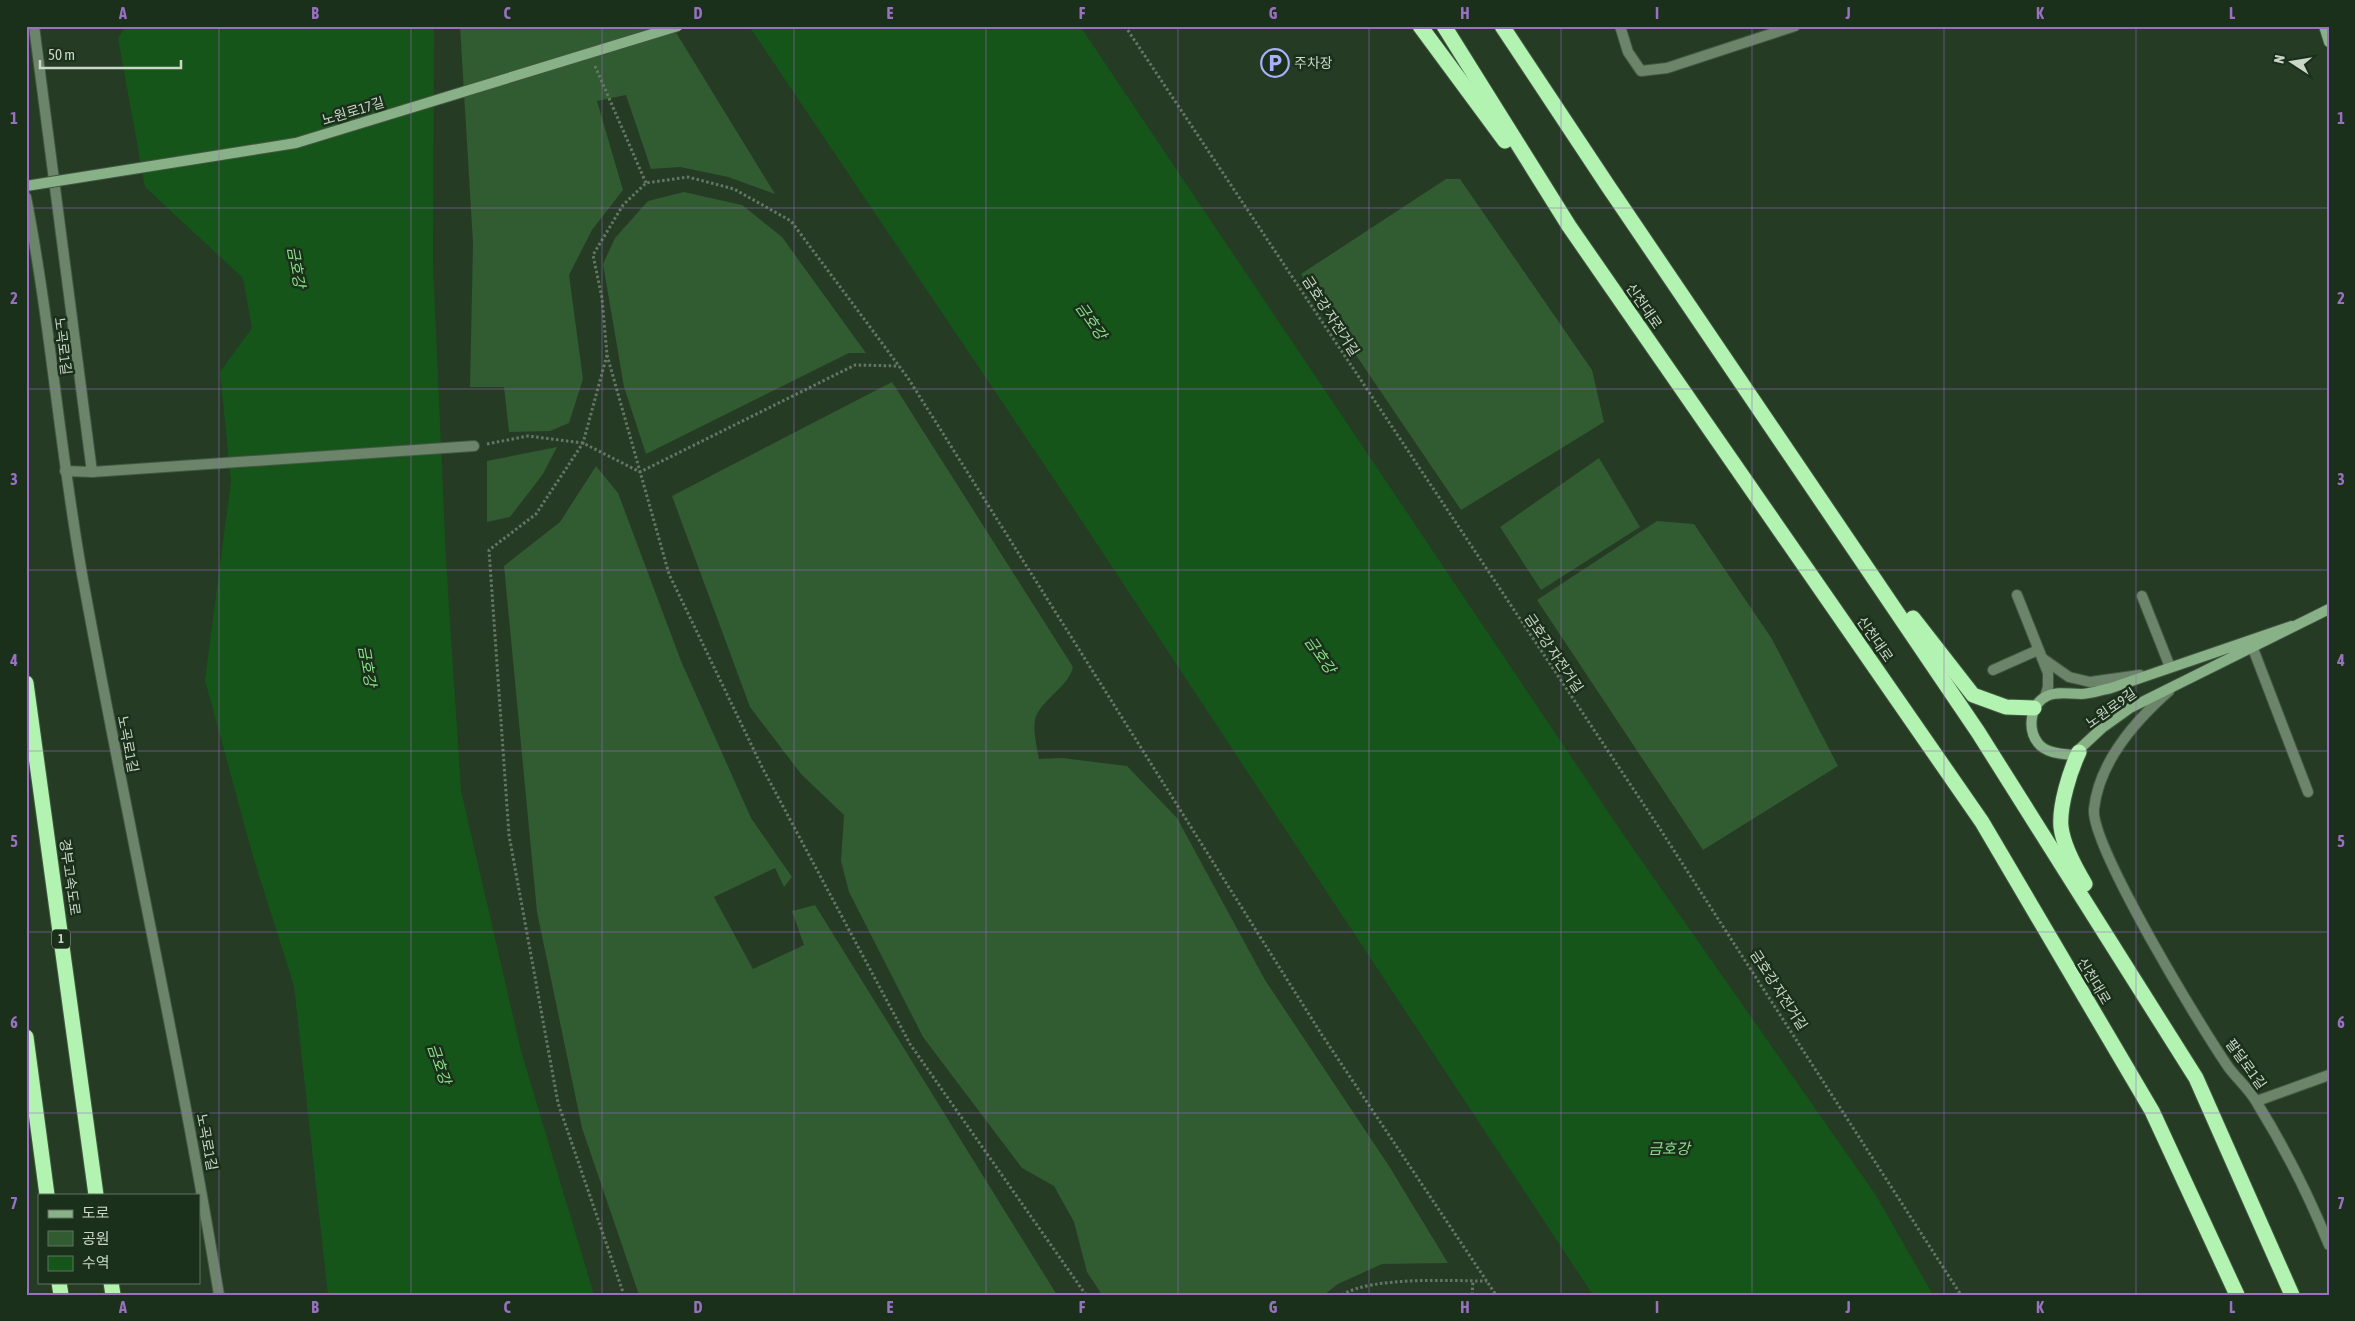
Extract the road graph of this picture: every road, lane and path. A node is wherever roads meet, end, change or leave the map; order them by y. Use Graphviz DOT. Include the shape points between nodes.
graph roads {
  1 [pos="34,26"];
  2 [pos="678,26"];
  3 [pos="1125,26"];
  4 [pos="1420,26"];
  5 [pos="1444,26"];
  6 [pos="1502,26"];
  7 [pos="1620,26"];
  8 [pos="1795,26"];
  9 [pos="2324,26"];
  10 [pos="2329,42"];
  11 [pos="590,54"];
  12 [pos="646,183"];
  13 [pos="26,186"];
  14 [pos="26,197"];
  15 [pos="1569,226"];
  16 [pos="607,355"];
  17 [pos="898,366"];
  18 [pos="583,443"];
  19 [pos="474,446"];
  20 [pos="1798,466"];
  21 [pos="65,472"];
  22 [pos="92,472"];
  23 [pos="640,472"];
  24 [pos="2017,595"];
  25 [pos="2142,596"];
  26 [pos="2329,609"];
  27 [pos="2292,626"];
  28 [pos="2252,646"];
  29 [pos="2040,654"];
  30 [pos="2170,667"];
  31 [pos="1993,670"];
  32 [pos="2150,674"];
  33 [pos="26,683"];
  34 [pos="2176,685"];
  35 [pos="2045,697"];
  36 [pos="2034,708"];
  37 [pos="2076,753"];
  38 [pos="2308,792"];
  39 [pos="26,1037"];
  40 [pos="2329,1076"];
  41 [pos="2257,1102"];
  42 [pos="47,1194"];
  43 [pos="96,1194"];
  44 [pos="2251,1204"];
  45 [pos="2329,1244"];
  46 [pos="1473,1281"];
  47 [pos="1487,1281"];
  48 [pos="219,1295"];
  49 [pos="624,1295"];
  50 [pos="1086,1295"];
  51 [pos="1342,1295"];
  52 [pos="1472,1295"];
  53 [pos="1496,1295"];
  54 [pos="1961,1295"];
  55 [pos="2237,1295"];
  56 [pos="2292,1295"];
  1 -- 22 [label="street"];
  2 -- 11 [label="main road, 노원로17길, bridge"];
  3 -- 54 [label="path, 금호강 자전거길" via="1662,832"];
  4 -- 15 [label="highway"];
  5 -- 15 [label="highway, 신천대로"];
  6 -- 20 [label="highway"];
  7 -- 8 [label="street" via="1628,52 1641,71 1667,68"];
  9 -- 10 [label="main road"];
  11 -- 12 [label="path"];
  11 -- 13 [label="main road, 노원로17길, bridge" via="296,143"];
  12 -- 16 [label="path" via="623,205 593,255 602,298"];
  12 -- 17 [label="path" via="688,177 734,190 792,221"];
  14 -- 21 [label="street, 노곡로1길"];
  15 -- 55 [label="highway, 신천대로" via="1982,822 2152,1111"];
  16 -- 18 [label="path"];
  16 -- 23 [label="path"];
  17 -- 23 [label="path" via="855,365"];
  17 -- 47 [label="path" via="1322,1035"];
  18 -- 19 [label="path" via="528,436"];
  18 -- 23 [label="path"];
  18 -- 49 [label="path" via="536,514 490,550 509,836 558,1103"];
  19 -- 22 [label="street"];
  20 -- 36 [label="highway" via="1973,695 2006,707"];
  20 -- 44 [label="highway" via="1978,732 2196,1078"];
  21 -- 22 [label="street"];
  21 -- 48 [label="street, 노곡로1길" via="124,794 195,1147"];
  23 -- 50 [label="path" via="669,574 763,769 906,1036"];
  24 -- 29 [label="street"];
  25 -- 30 [label="street"];
  26 -- 27 [label="main road, 노원로9길"];
  27 -- 28 [label="main road, 노원로9길"];
  27 -- 30 [label="main road, 노원로9길"];
  28 -- 34 [label="main road, 노원로9길"];
  28 -- 38 [label="street"];
  29 -- 31 [label="street"];
  29 -- 32 [label="street" via="2069,677 2090,682"];
  29 -- 35 [label="street" via="2048,673"];
  30 -- 32 [label="main road, 노원로9길"];
  32 -- 35 [label="main road, 노원로9길" via="2111,688 2083,694 2059,692"];
  33 -- 43 [label="highway, 경부고속도로 / 1"];
  34 -- 37 [label="main road, 노원로9길" via="2130,708 2102,728"];
  34 -- 41 [label="street, 팔달로1길" via="2130,731 2102,773 2094,808 2096,828 2132,904 2184,996 2229,1068"];
  35 -- 36 [label="main road"];
  36 -- 37 [label="main road" via="2032,727 2038,744 2049,750"];
  37 -- 44 [label="highway" via="2065,790 2061,827 2076,869 2184,1044"];
  39 -- 42 [label="highway"];
  40 -- 41 [label="street"];
  41 -- 45 [label="street, 팔달로1길" via="2312,1204"];
  44 -- 56 [label="highway"];
  46 -- 47 [label="path"];
  46 -- 51 [label="path" via="1398,1281 1350,1290"];
  46 -- 52 [label="path"];
  47 -- 53 [label="path"];
}
